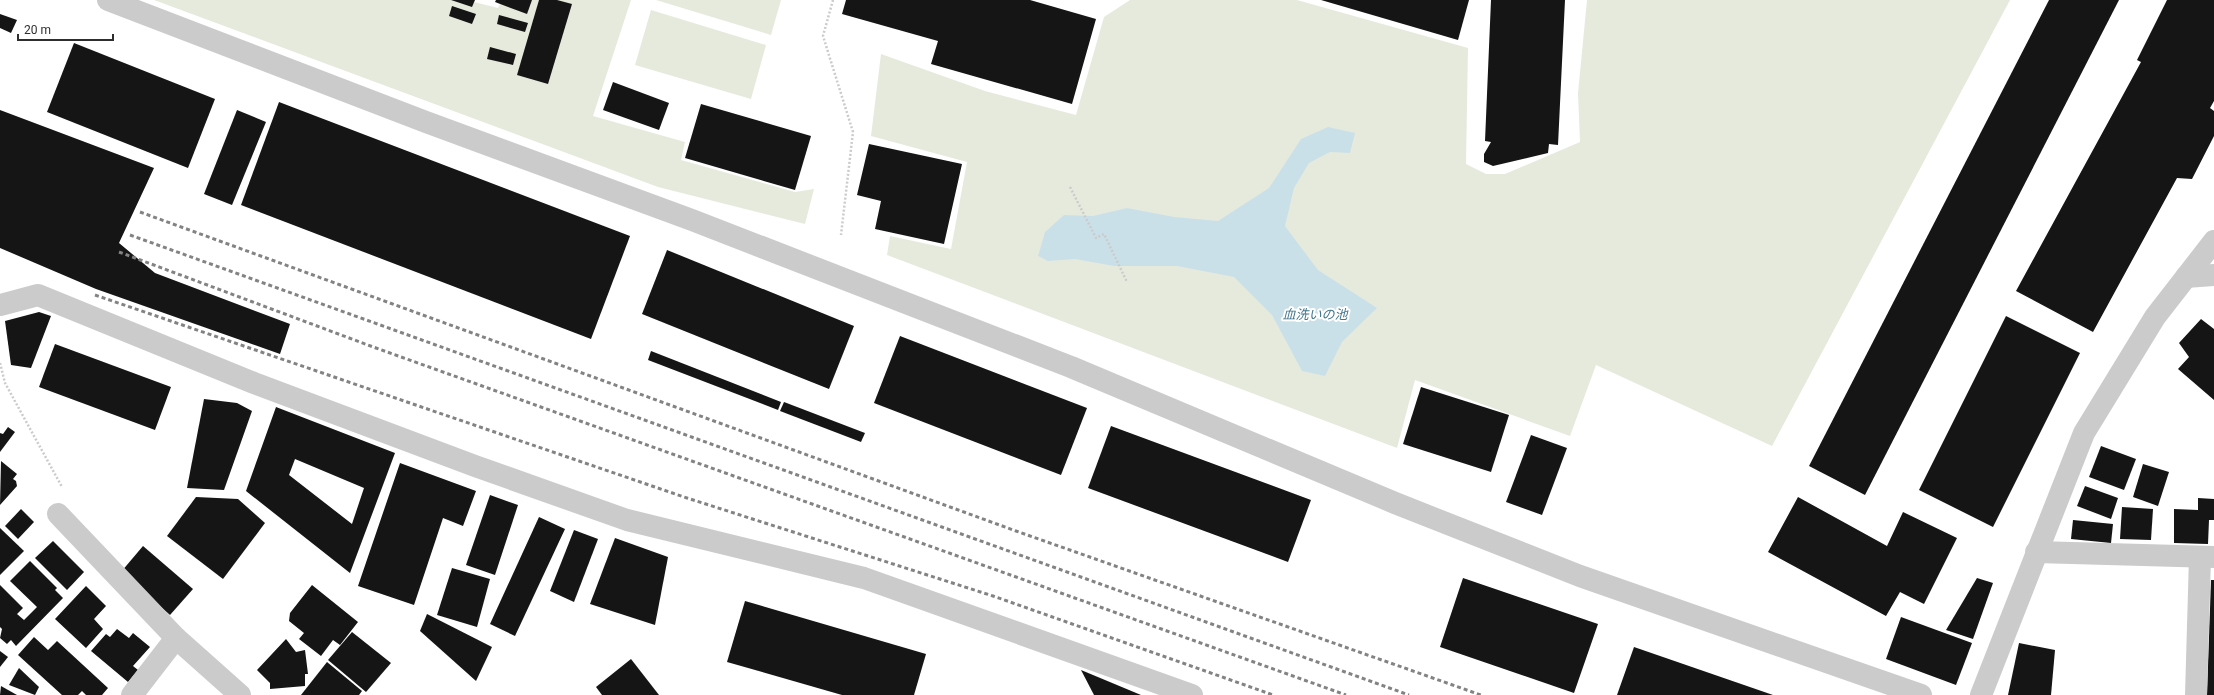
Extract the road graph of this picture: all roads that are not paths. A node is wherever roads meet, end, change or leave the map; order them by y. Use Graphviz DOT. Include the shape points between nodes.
graph roads {
  1 [pos="108,0"];
  2 [pos="2214,241"];
  3 [pos="2214,275"];
  4 [pos="2186,276"];
  5 [pos="0,305"];
  6 [pos="58,514"];
  7 [pos="2036,552"];
  8 [pos="2207,557"];
  9 [pos="176,638"];
  10 [pos="132,695"];
  11 [pos="240,695"];
  12 [pos="1192,695"];
  13 [pos="1921,695"];
  14 [pos="1981,695"];
  15 [pos="2196,695"];
  1 -- 13 [label="street" via="426,122 692,220 1072,367 1395,503 1580,576"];
  2 -- 4 [label="street"];
  3 -- 4 [label="street"];
  4 -- 7 [label="street" via="2155,317 2110,406 2084,434"];
  5 -- 12 [label="street" via="38,295 254,383 627,520 864,578"];
  6 -- 9 [label="street"];
  7 -- 8 [label="street"];
  7 -- 14 [label="street"];
  8 -- 15 [label="street"];
  9 -- 10 [label="street"];
  9 -- 11 [label="street"];
}
